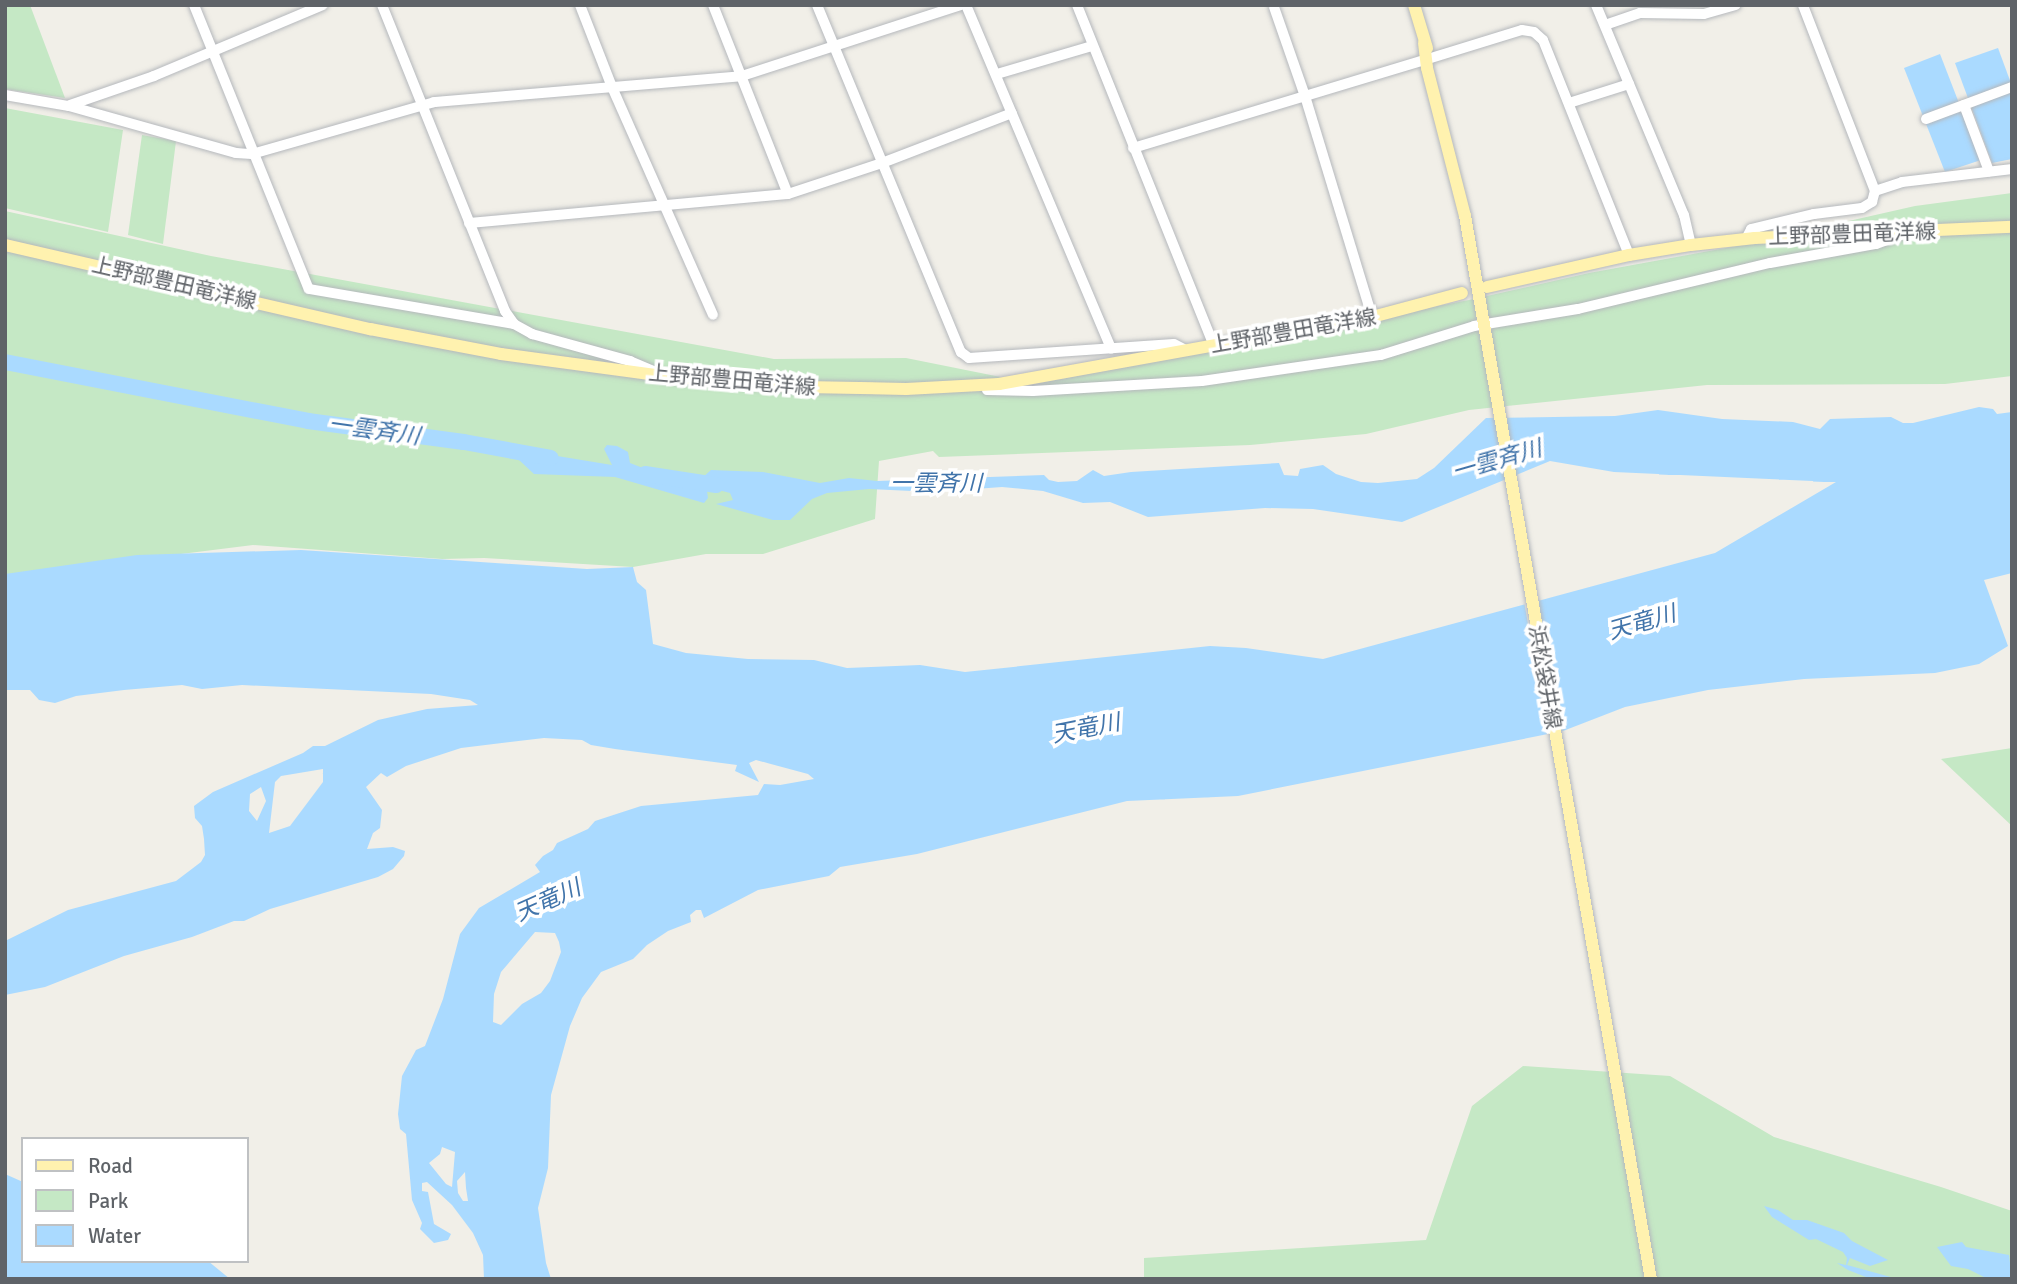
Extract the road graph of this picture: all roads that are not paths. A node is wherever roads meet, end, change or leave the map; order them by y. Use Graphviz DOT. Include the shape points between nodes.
graph roads {
  1 [pos="194,5"];
  2 [pos="323,5"];
  3 [pos="382,5"];
  4 [pos="580,5"];
  5 [pos="713,5"];
  6 [pos="817,5"];
  7 [pos="963,5"];
  8 [pos="1077,5"];
  9 [pos="1414,5"];
  10 [pos="1596,5"];
  11 [pos="1736,5"];
  12 [pos="1803,5"];
  13 [pos="1274,7"];
  14 [pos="1605,25"];
  15 [pos="834,45"];
  16 [pos="1092,46"];
  17 [pos="210,50"];
  18 [pos="1428,59"];
  19 [pos="997,74"];
  20 [pos="742,76"];
  21 [pos="1629,84"];
  22 [pos="612,87"];
  23 [pos="2012,87"];
  24 [pos="5,95"];
  25 [pos="1305,96"];
  26 [pos="1569,103"];
  27 [pos="422,105"];
  28 [pos="1964,105"];
  29 [pos="69,106"];
  30 [pos="1012,113"];
  31 [pos="1926,120"];
  32 [pos="1133,148"];
  33 [pos="252,154"];
  34 [pos="881,163"];
  35 [pos="2012,169"];
  36 [pos="1989,171"];
  37 [pos="1875,191"];
  38 [pos="788,194"];
  39 [pos="662,204"];
  40 [pos="470,223"];
  41 [pos="2012,226"];
  42 [pos="1907,232"];
  43 [pos="1746,239"];
  44 [pos="5,245"];
  45 [pos="1691,245"];
  46 [pos="1629,255"];
  47 [pos="1487,287"];
  48 [pos="1462,293"];
  49 [pos="713,315"];
  50 [pos="1372,317"];
  51 [pos="514,324"];
  52 [pos="1484,324"];
  53 [pos="1214,345"];
  54 [pos="1111,349"];
  55 [pos="1186,351"];
  56 [pos="663,376"];
  57 [pos="906,389"];
  58 [pos="1651,1279"];
  1 -- 17 [label="street"];
  2 -- 17 [label="street"];
  3 -- 27 [label="street"];
  4 -- 22 [label="street"];
  5 -- 20 [label="street"];
  6 -- 15 [label="street"];
  7 -- 15 [label="street"];
  7 -- 19 [label="street"];
  8 -- 16 [label="street"];
  9 -- 18 [label="main road, 浜松袋井線"];
  10 -- 14 [label="street"];
  11 -- 14 [label="street" via="1704,14 1640,13"];
  12 -- 37 [label="street"];
  13 -- 25 [label="street"];
  14 -- 21 [label="street"];
  15 -- 20 [label="street"];
  15 -- 34 [label="street"];
  16 -- 19 [label="street"];
  16 -- 32 [label="street"];
  17 -- 29 [label="street"];
  17 -- 33 [label="street"];
  18 -- 25 [label="street"];
  18 -- 26 [label="street" via="1522,30 1534,32 1543,40"];
  18 -- 52 [label="main road, 浜松袋井線" via="1465,216"];
  19 -- 30 [label="street"];
  20 -- 22 [label="street"];
  20 -- 38 [label="street"];
  21 -- 26 [label="street"];
  21 -- 45 [label="street" via="1684,215"];
  22 -- 27 [label="street"];
  22 -- 39 [label="street"];
  23 -- 28 [label="street"];
  24 -- 29 [label="street"];
  25 -- 32 [label="street"];
  25 -- 50 [label="street"];
  26 -- 46 [label="street"];
  27 -- 33 [label="street"];
  27 -- 40 [label="street"];
  28 -- 31 [label="street"];
  28 -- 36 [label="street"];
  29 -- 33 [label="street"];
  30 -- 34 [label="street"];
  30 -- 54 [label="street"];
  32 -- 53 [label="street"];
  33 -- 51 [label="street" via="309,289"];
  34 -- 38 [label="street"];
  34 -- 54 [label="street" via="961,352 969,358"];
  35 -- 36 [label="street"];
  36 -- 37 [label="street" via="1902,182"];
  37 -- 43 [label="street" via="1867,207 1751,229"];
  38 -- 39 [label="street"];
  39 -- 40 [label="street"];
  39 -- 49 [label="street"];
  40 -- 51 [label="street"];
  41 -- 42 [label="main road, 上野部豊田竜洋線"];
  42 -- 43 [label="main road, 上野部豊田竜洋線"];
  42 -- 52 [label="street" via="1876,244 1770,263 1578,309"];
  43 -- 45 [label="main road, 上野部豊田竜洋線"];
  44 -- 56 [label="main road, 上野部豊田竜洋線" via="383,331 501,354"];
  45 -- 46 [label="main road, 上野部豊田竜洋線"];
  46 -- 47 [label="main road, 上野部豊田竜洋線"];
  48 -- 50 [label="main road, 上野部豊田竜洋線"];
  50 -- 53 [label="main road, 上野部豊田竜洋線"];
  51 -- 56 [label="street" via="532,334 630,361"];
  52 -- 57 [label="street" via="1381,355 1202,381 1033,391"];
  52 -- 58 [label="main road, 浜松袋井線"];
  53 -- 55 [label="main road, 上野部豊田竜洋線"];
  54 -- 55 [label="street" via="1174,344"];
  55 -- 57 [label="main road, 上野部豊田竜洋線" via="999,384"];
  56 -- 57 [label="main road, 上野部豊田竜洋線" via="803,387"];
}
